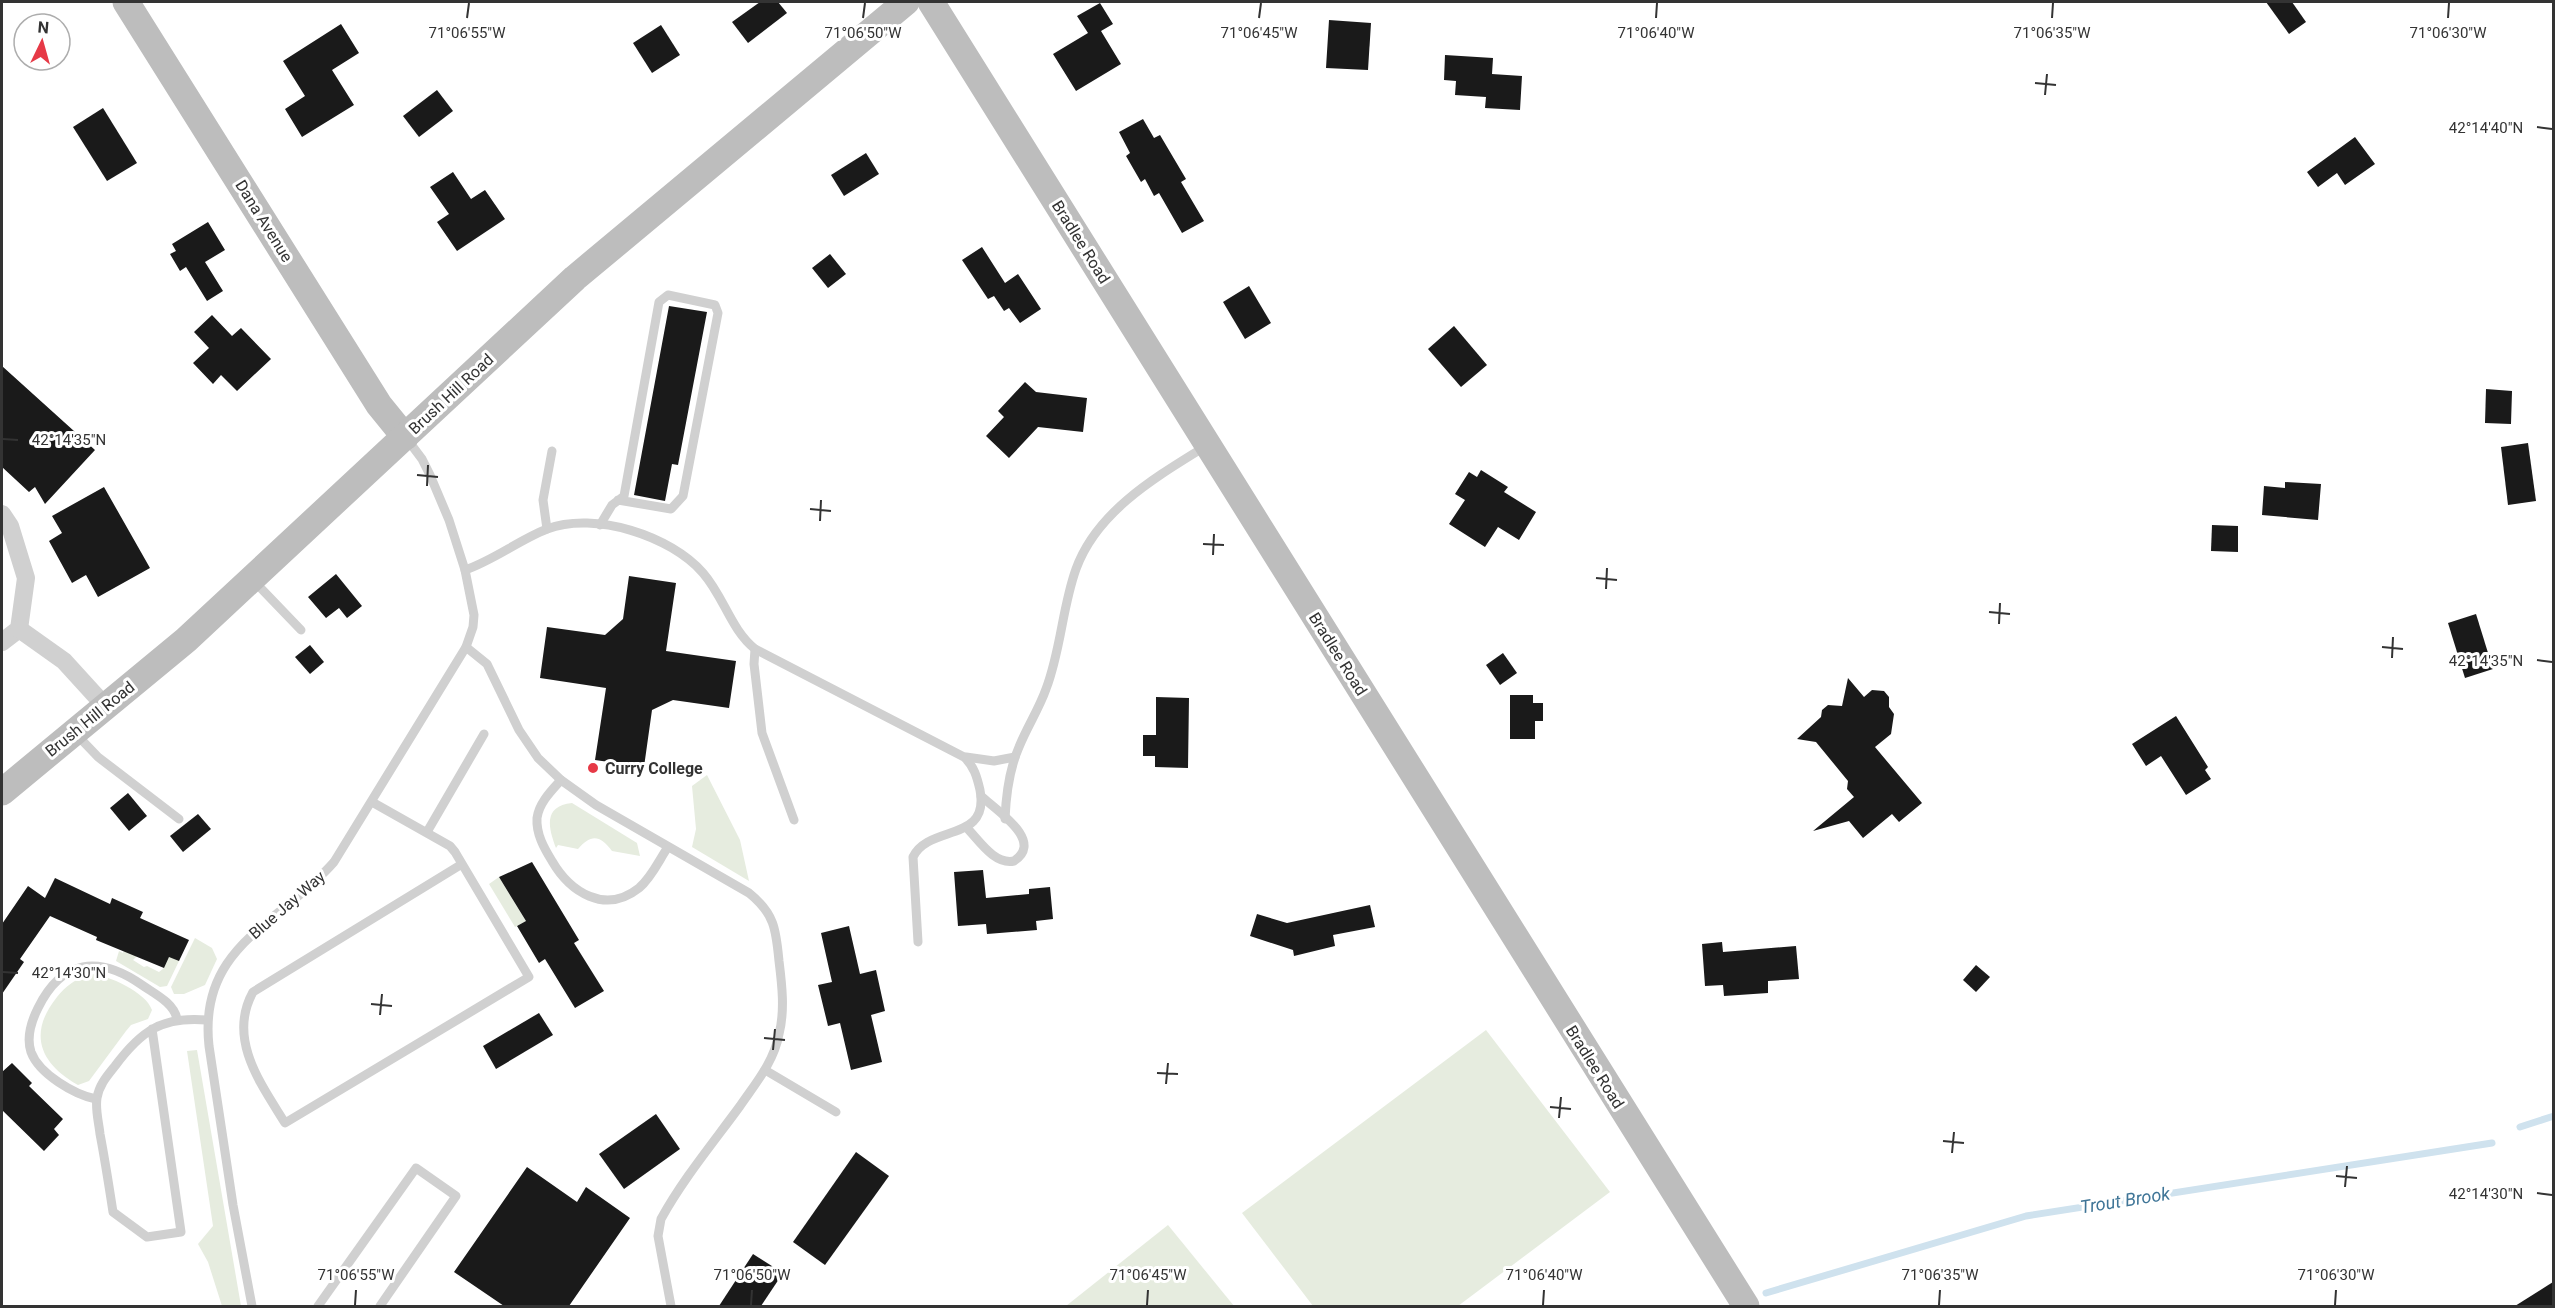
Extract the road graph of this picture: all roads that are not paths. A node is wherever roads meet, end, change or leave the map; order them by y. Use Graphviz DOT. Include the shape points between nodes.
graph roads {
  1 [pos="126,2"];
  2 [pos="906,2"];
  3 [pos="931,2"];
  4 [pos="405,437"];
  5 [pos="1208,445"];
  6 [pos="552,451"];
  7 [pos="618,500"];
  8 [pos="2,514"];
  9 [pos="600,525"];
  10 [pos="547,529"];
  11 [pos="465,570"];
  12 [pos="252,579"];
  13 [pos="19,629"];
  14 [pos="301,630"];
  15 [pos="2,642"];
  16 [pos="466,647"];
  17 [pos="755,649"];
  18 [pos="105,706"];
  19 [pos="74,732"];
  20 [pos="484,734"];
  21 [pos="964,757"];
  22 [pos="1015,757"];
  23 [pos="561,780"];
  24 [pos="2,792"];
  25 [pos="981,796"];
  26 [pos="372,802"];
  27 [pos="180,819"];
  28 [pos="1005,819"];
  29 [pos="794,820"];
  30 [pos="966,827"];
  31 [pos="427,832"];
  32 [pos="668,847"];
  33 [pos="462,864"];
  34 [pos="918,942"];
  35 [pos="177,1019"];
  36 [pos="207,1020"];
  37 [pos="152,1029"];
  38 [pos="765,1070"];
  39 [pos="96,1099"];
  40 [pos="836,1112"];
  41 [pos="252,1306"];
  42 [pos="318,1306"];
  43 [pos="380,1306"];
  44 [pos="671,1306"];
  45 [pos="1746,1306"];
  1 -- 4 [label="street, Dana Avenue" via="379,405"];
  2 -- 4 [label="street, Brush Hill Road" via="592,263"];
  3 -- 5 [label="street, Bradlee Road"];
  4 -- 11 [label="lane, Blue Jay Way" via="430,475"];
  4 -- 12 [label="street, Brush Hill Road"];
  5 -- 22 [label="lane" via="1149,482 1102,524 1088,545 1076,568 1053,670"];
  5 -- 45 [label="street, Bradlee Road"];
  6 -- 10 [label="lane" via="543,500"];
  7 -- 7 [label="lane" via="624,496 659,303 668,295 716,305 718,313 683,496 670,509"];
  7 -- 9 [label="lane"];
  8 -- 13 [label="street" via="10,526 26,578"];
  9 -- 10 [label="lane" via="570,523"];
  9 -- 17 [label="lane" via="652,538 684,555 706,576 739,633"];
  10 -- 11 [label="lane"];
  11 -- 16 [label="lane, Blue Jay Way" via="474,615"];
  12 -- 14 [label="lane"];
  12 -- 18 [label="street, Brush Hill Road" via="186,640"];
  13 -- 15 [label="street"];
  13 -- 18 [label="street" via="60,657"];
  16 -- 23 [label="lane" via="487,664 519,730 538,758"];
  16 -- 26 [label="lane, Blue Jay Way"];
  17 -- 21 [label="lane"];
  17 -- 29 [label="lane" via="762,733"];
  18 -- 19 [label="street, Brush Hill Road"];
  19 -- 24 [label="street, Brush Hill Road"];
  19 -- 27 [label="lane" via="98,757"];
  20 -- 31 [label="lane"];
  21 -- 22 [label="lane" via="985,761"];
  21 -- 25 [label="lane" via="974,769"];
  22 -- 28 [label="lane"];
  23 -- 32 [label="lane"];
  23 -- 32 [label="lane" via="542,804 537,827 555,866 577,891 597,898 629,894 646,881"];
  25 -- 28 [label="lane"];
  25 -- 30 [label="lane" via="979,811"];
  26 -- 31 [label="lane"];
  26 -- 36 [label="lane, Blue Jay Way" via="325,873 230,957 215,986"];
  28 -- 30 [label="lane" via="1018,830 1025,846 1019,857 1008,862 997,859"];
  30 -- 34 [label="lane" via="925,843 913,857"];
  31 -- 33 [label="lane" via="450,846"];
  32 -- 38 [label="lane" via="749,893 772,920 782,1019"];
  33 -- 33 [label="lane" via="529,977 285,1123 252,1068 246,1047 244,1023 253,992"];
  35 -- 36 [label="lane"];
  35 -- 37 [label="lane"];
  35 -- 39 [label="lane" via="173,1008 113,969 82,966 60,977 44,996 33,1019 31,1051 38,1063 62,1084"];
  36 -- 41 [label="lane, Blue Jay Way" via="231,1193"];
  37 -- 39 [label="lane" via="129,1046 103,1082"];
  37 -- 39 [label="lane" via="181,1232 147,1237 113,1212"];
  38 -- 40 [label="lane"];
  38 -- 44 [label="lane" via="661,1219 658,1236"];
  42 -- 43 [label="lane" via="416,1168 456,1196"];
}
